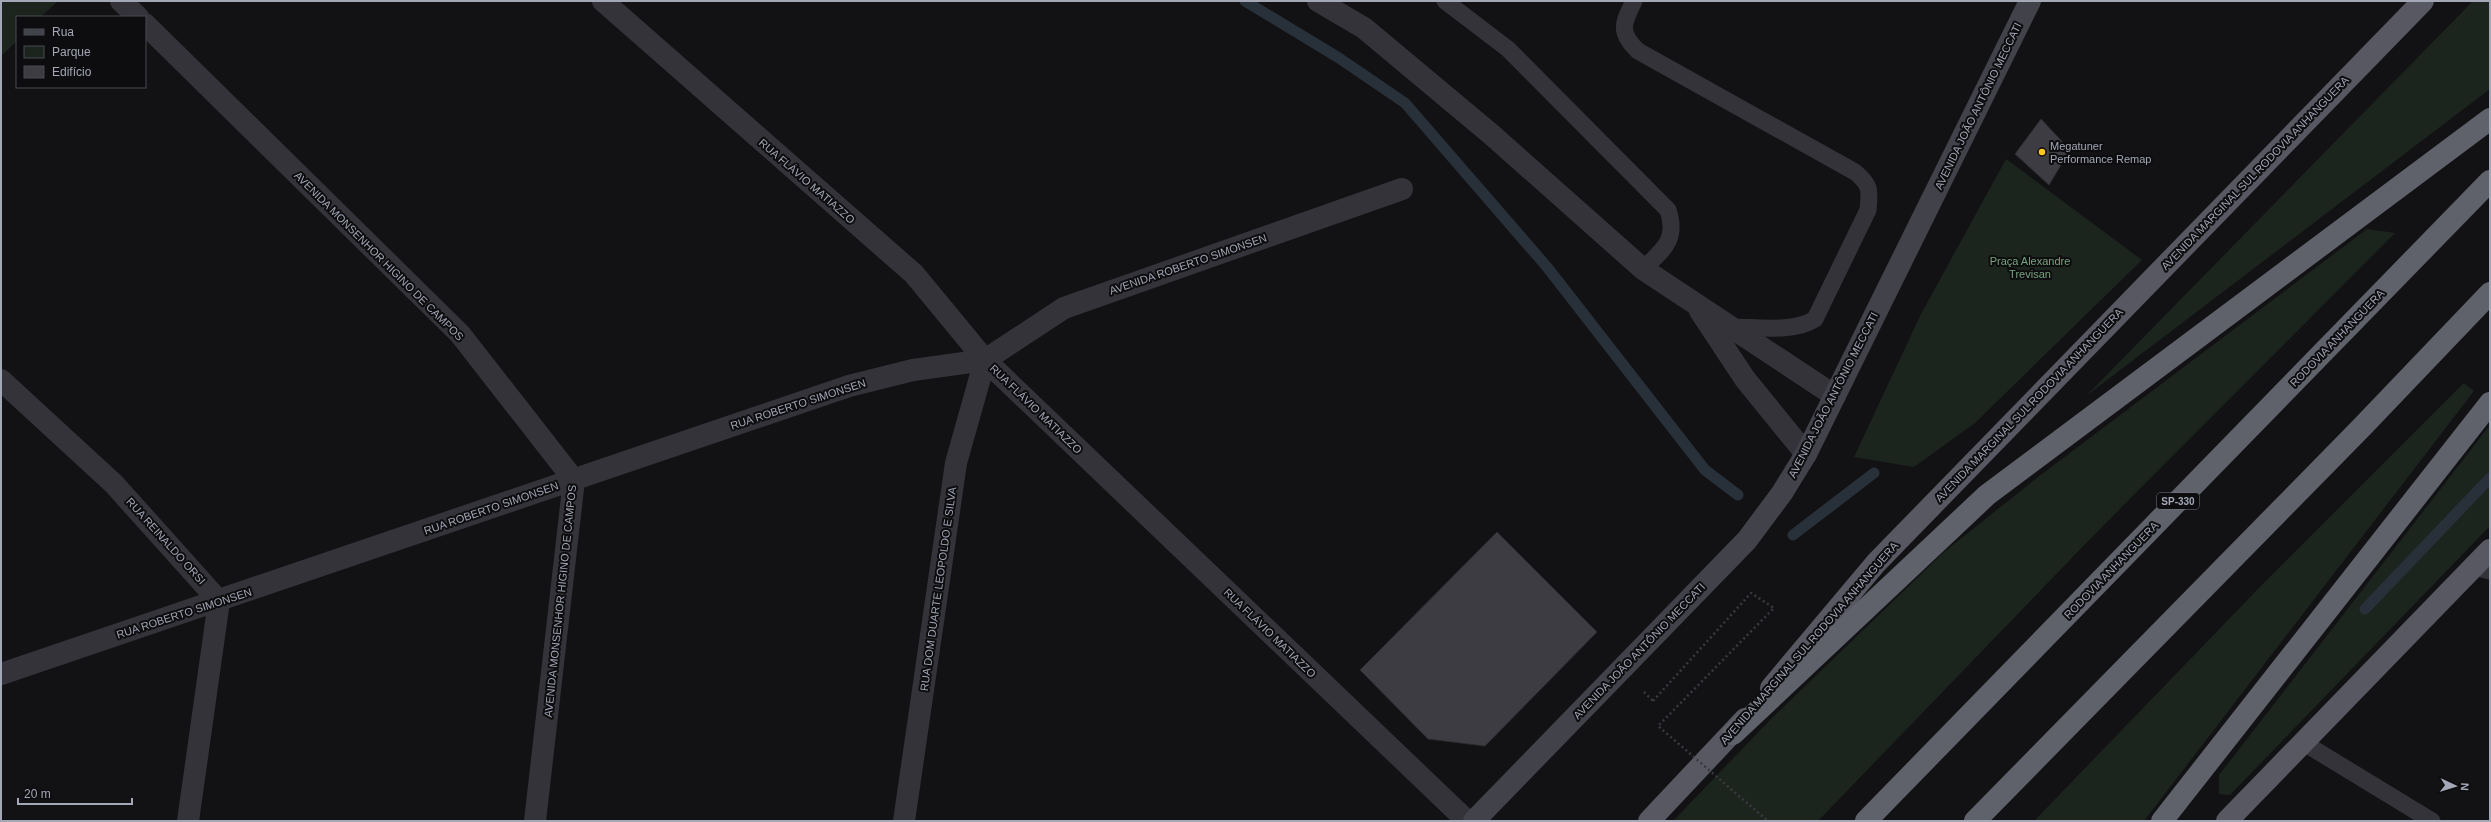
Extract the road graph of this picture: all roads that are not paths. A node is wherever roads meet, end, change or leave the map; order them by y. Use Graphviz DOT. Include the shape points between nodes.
graph roads {
  1 [pos="122,1"];
  2 [pos="603,1"];
  3 [pos="1318,1"];
  4 [pos="1445,1"];
  5 [pos="1634,1"];
  6 [pos="2030,1"];
  7 [pos="2422,1"];
  8 [pos="137,16"];
  9 [pos="146,25"];
  10 [pos="2490,119"];
  11 [pos="2490,181"];
  12 [pos="1402,189"];
  13 [pos="1643,269"];
  14 [pos="2490,293"];
  15 [pos="1695,303"];
  16 [pos="1731,327"];
  17 [pos="985,360"];
  18 [pos="1,380"];
  19 [pos="1835,396"];
  20 [pos="2490,403"];
  21 [pos="1806,454"];
  22 [pos="574,480"];
  23 [pos="2490,550"];
  24 [pos="2482,569"];
  25 [pos="219,601"];
  26 [pos="1,674"];
  27 [pos="1732,734"];
  28 [pos="2304,743"];
  29 [pos="188,821"];
  30 [pos="535,821"];
  31 [pos="904,821"];
  32 [pos="1467,821"];
  33 [pos="1474,821"];
  34 [pos="1649,821"];
  35 [pos="1866,821"];
  36 [pos="1975,821"];
  37 [pos="2162,821"];
  38 [pos="2227,821"];
  39 [pos="2432,821"];
  1 -- 8 [label="street"];
  2 -- 17 [label="street, RUA FLÁVIO MATIAZZO" via="914,274"];
  3 -- 13 [label="street" via="1370,33 1492,134"];
  4 -- 13 [label="lane" via="1508,48 1668,210 1672,222 1671,236 1666,247"];
  5 -- 16 [label="lane" via="1624,20 1623,31 1628,42 1638,51 1855,172 1866,181 1870,193 1868,210 1815,319 1804,326 1791,329"];
  6 -- 19 [label="main road, AVENIDA JOÃO ANTÔNIO MECCATI"];
  7 -- 27 [label="highway, AVENIDA MARGINAL SUL RODOVIA ANHANGUERA" via="1876,563"];
  9 -- 22 [label="street, AVENIDA MONSENHOR HIGINO DE CAMPOS" via="460,334"];
  10 -- 27 [label="highway" via="1987,495"];
  11 -- 35 [label="highway, RODOVIA ANHANGUERA / SP-330"];
  12 -- 17 [label="street, AVENIDA ROBERTO SIMONSEN" via="1064,308"];
  13 -- 15 [label="street"];
  14 -- 36 [label="highway"];
  15 -- 16 [label="street"];
  15 -- 21 [label="street" via="1745,379"];
  16 -- 19 [label="street"];
  17 -- 22 [label="street, RUA ROBERTO SIMONSEN" via="913,370 849,386"];
  17 -- 31 [label="street, RUA DOM DUARTE LEOPOLDO E SILVA" via="956,463"];
  17 -- 32 [label="street, RUA FLÁVIO MATIAZZO"];
  18 -- 25 [label="street, RUA REINALDO ORSI" via="114,484"];
  19 -- 21 [label="main road, AVENIDA JOÃO ANTÔNIO MECCATI"];
  20 -- 37 [label="highway"];
  21 -- 33 [label="main road, AVENIDA JOÃO ANTÔNIO MECCATI" via="1782,493 1747,540"];
  22 -- 25 [label="street, RUA ROBERTO SIMONSEN"];
  22 -- 30 [label="street, AVENIDA MONSENHOR HIGINO DE CAMPOS"];
  23 -- 24 [label="highway"];
  24 -- 28 [label="highway"];
  25 -- 26 [label="street, RUA ROBERTO SIMONSEN"];
  25 -- 29 [label="street"];
  27 -- 34 [label="highway, AVENIDA MARGINAL SUL RODOVIA ANHANGUERA"];
  28 -- 38 [label="highway"];
  28 -- 39 [label="lane"];
}
